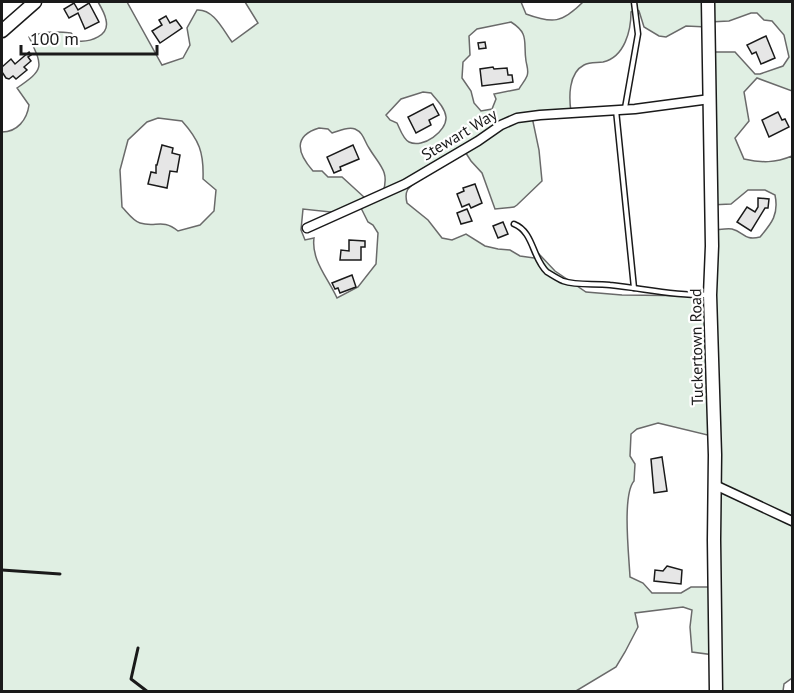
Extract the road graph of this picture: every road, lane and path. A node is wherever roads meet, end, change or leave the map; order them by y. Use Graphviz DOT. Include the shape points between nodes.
graph roads {
  1 [pos="35,2"];
  2 [pos="634,2"];
  3 [pos="708,2"];
  4 [pos="2,31"];
  5 [pos="710,99"];
  6 [pos="621,109"];
  7 [pos="514,224"];
  8 [pos="307,228"];
  9 [pos="634,288"];
  10 [pos="710,295"];
  11 [pos="715,486"];
  12 [pos="792,520"];
  13 [pos="716,692"];
  1 -- 4 [label="street"];
  2 -- 6 [label="lane" via="638,34"];
  3 -- 5 [label="street, Tuckertown Road"];
  5 -- 6 [label="street, Stewart Way"];
  5 -- 10 [label="street, Tuckertown Road"];
  6 -- 8 [label="street, Stewart Way" via="517,118 405,183"];
  6 -- 9 [label="lane"];
  7 -- 9 [label="lane" via="527,233 541,265 561,281"];
  9 -- 10 [label="lane"];
  10 -- 11 [label="street, Tuckertown Road"];
  11 -- 12 [label="street"];
  11 -- 13 [label="street, Tuckertown Road"];
}
